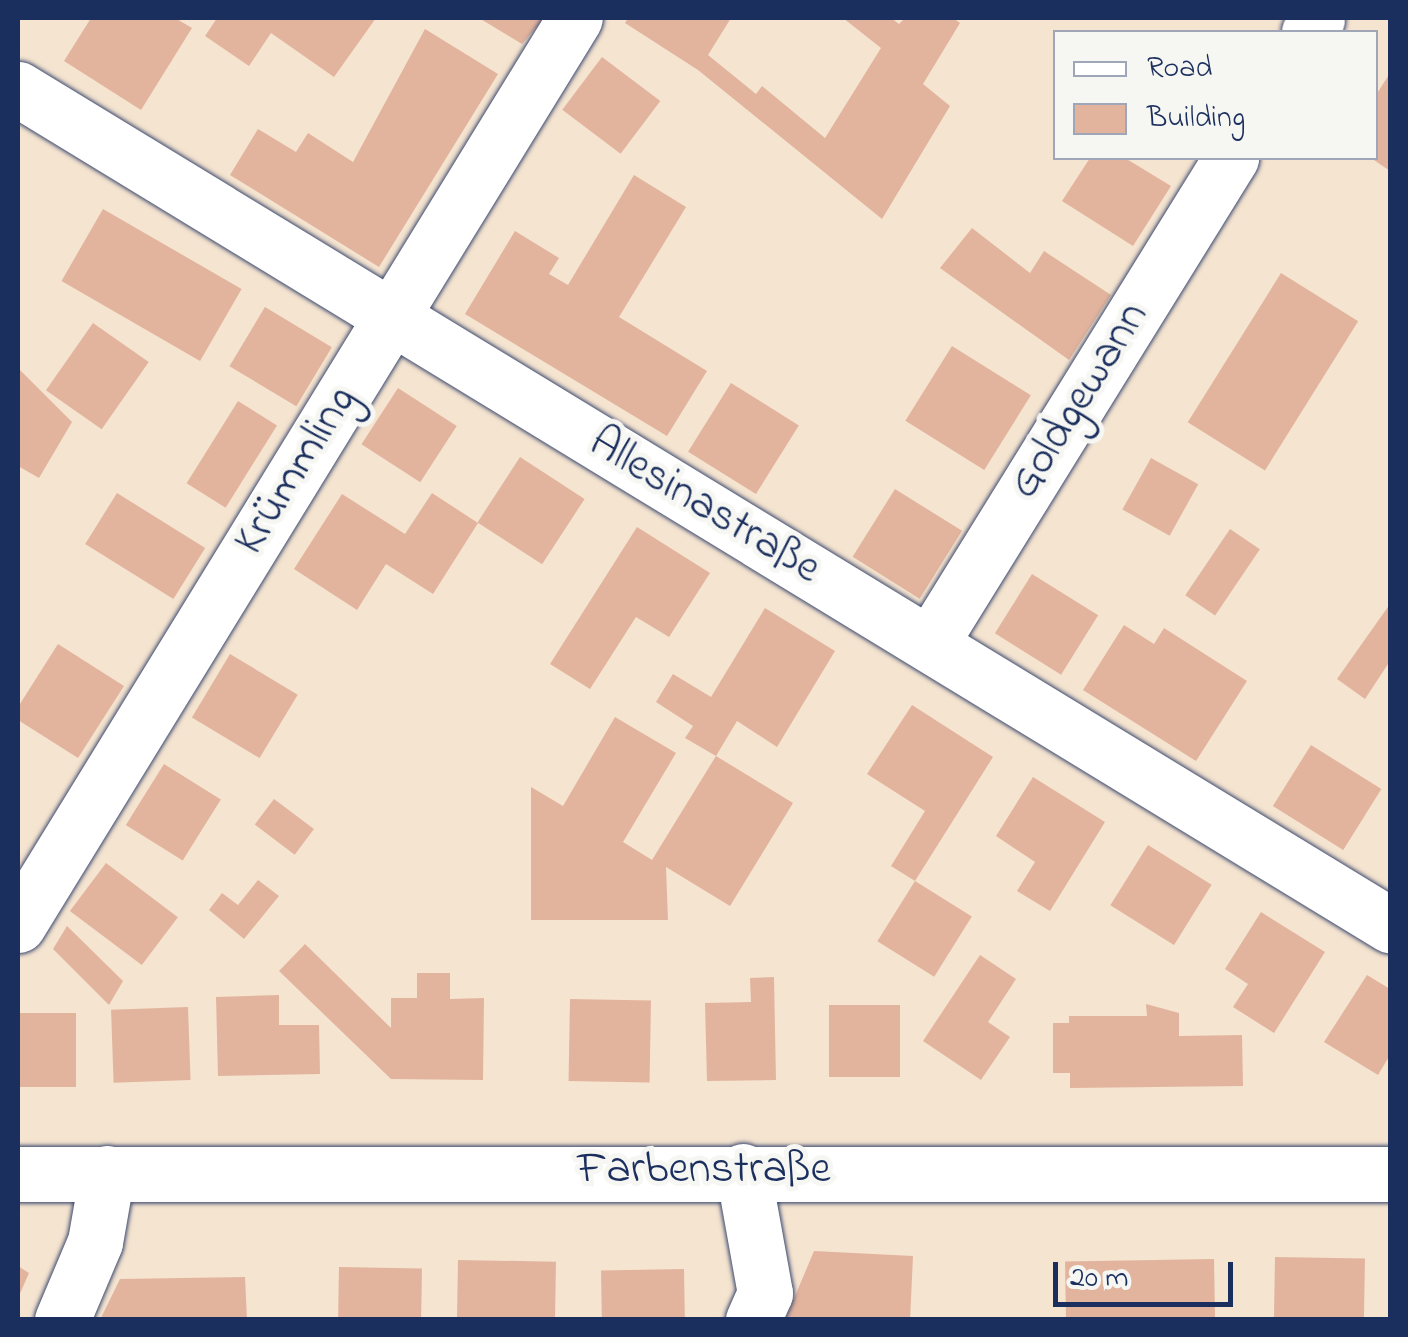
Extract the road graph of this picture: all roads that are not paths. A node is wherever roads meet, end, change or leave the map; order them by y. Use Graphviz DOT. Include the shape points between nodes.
graph roads {
  1 [pos="576,18"];
  2 [pos="18,90"];
  3 [pos="1230,160"];
  4 [pos="392,317"];
  5 [pos="930,644"];
  6 [pos="18,925"];
  7 [pos="1390,925"];
  8 [pos="743,1171"];
  9 [pos="107,1173"];
  10 [pos="18,1174"];
  11 [pos="1390,1174"];
  12 [pos="62,1320"];
  13 [pos="753,1320"];
  1 -- 4 [label="street, Krümmling"];
  2 -- 4 [label="street, Allesinastraße"];
  3 -- 5 [label="street, Goldgewann"];
  4 -- 5 [label="street, Allesinastraße"];
  4 -- 6 [label="street, Krümmling"];
  5 -- 7 [label="street, Allesinastraße"];
  8 -- 9 [label="street, Farbenstraße"];
  8 -- 11 [label="street, Farbenstraße"];
  8 -- 13 [label="street" via="765,1293"];
  9 -- 10 [label="street, Farbenstraße"];
  9 -- 12 [label="street" via="95,1242"];
}
